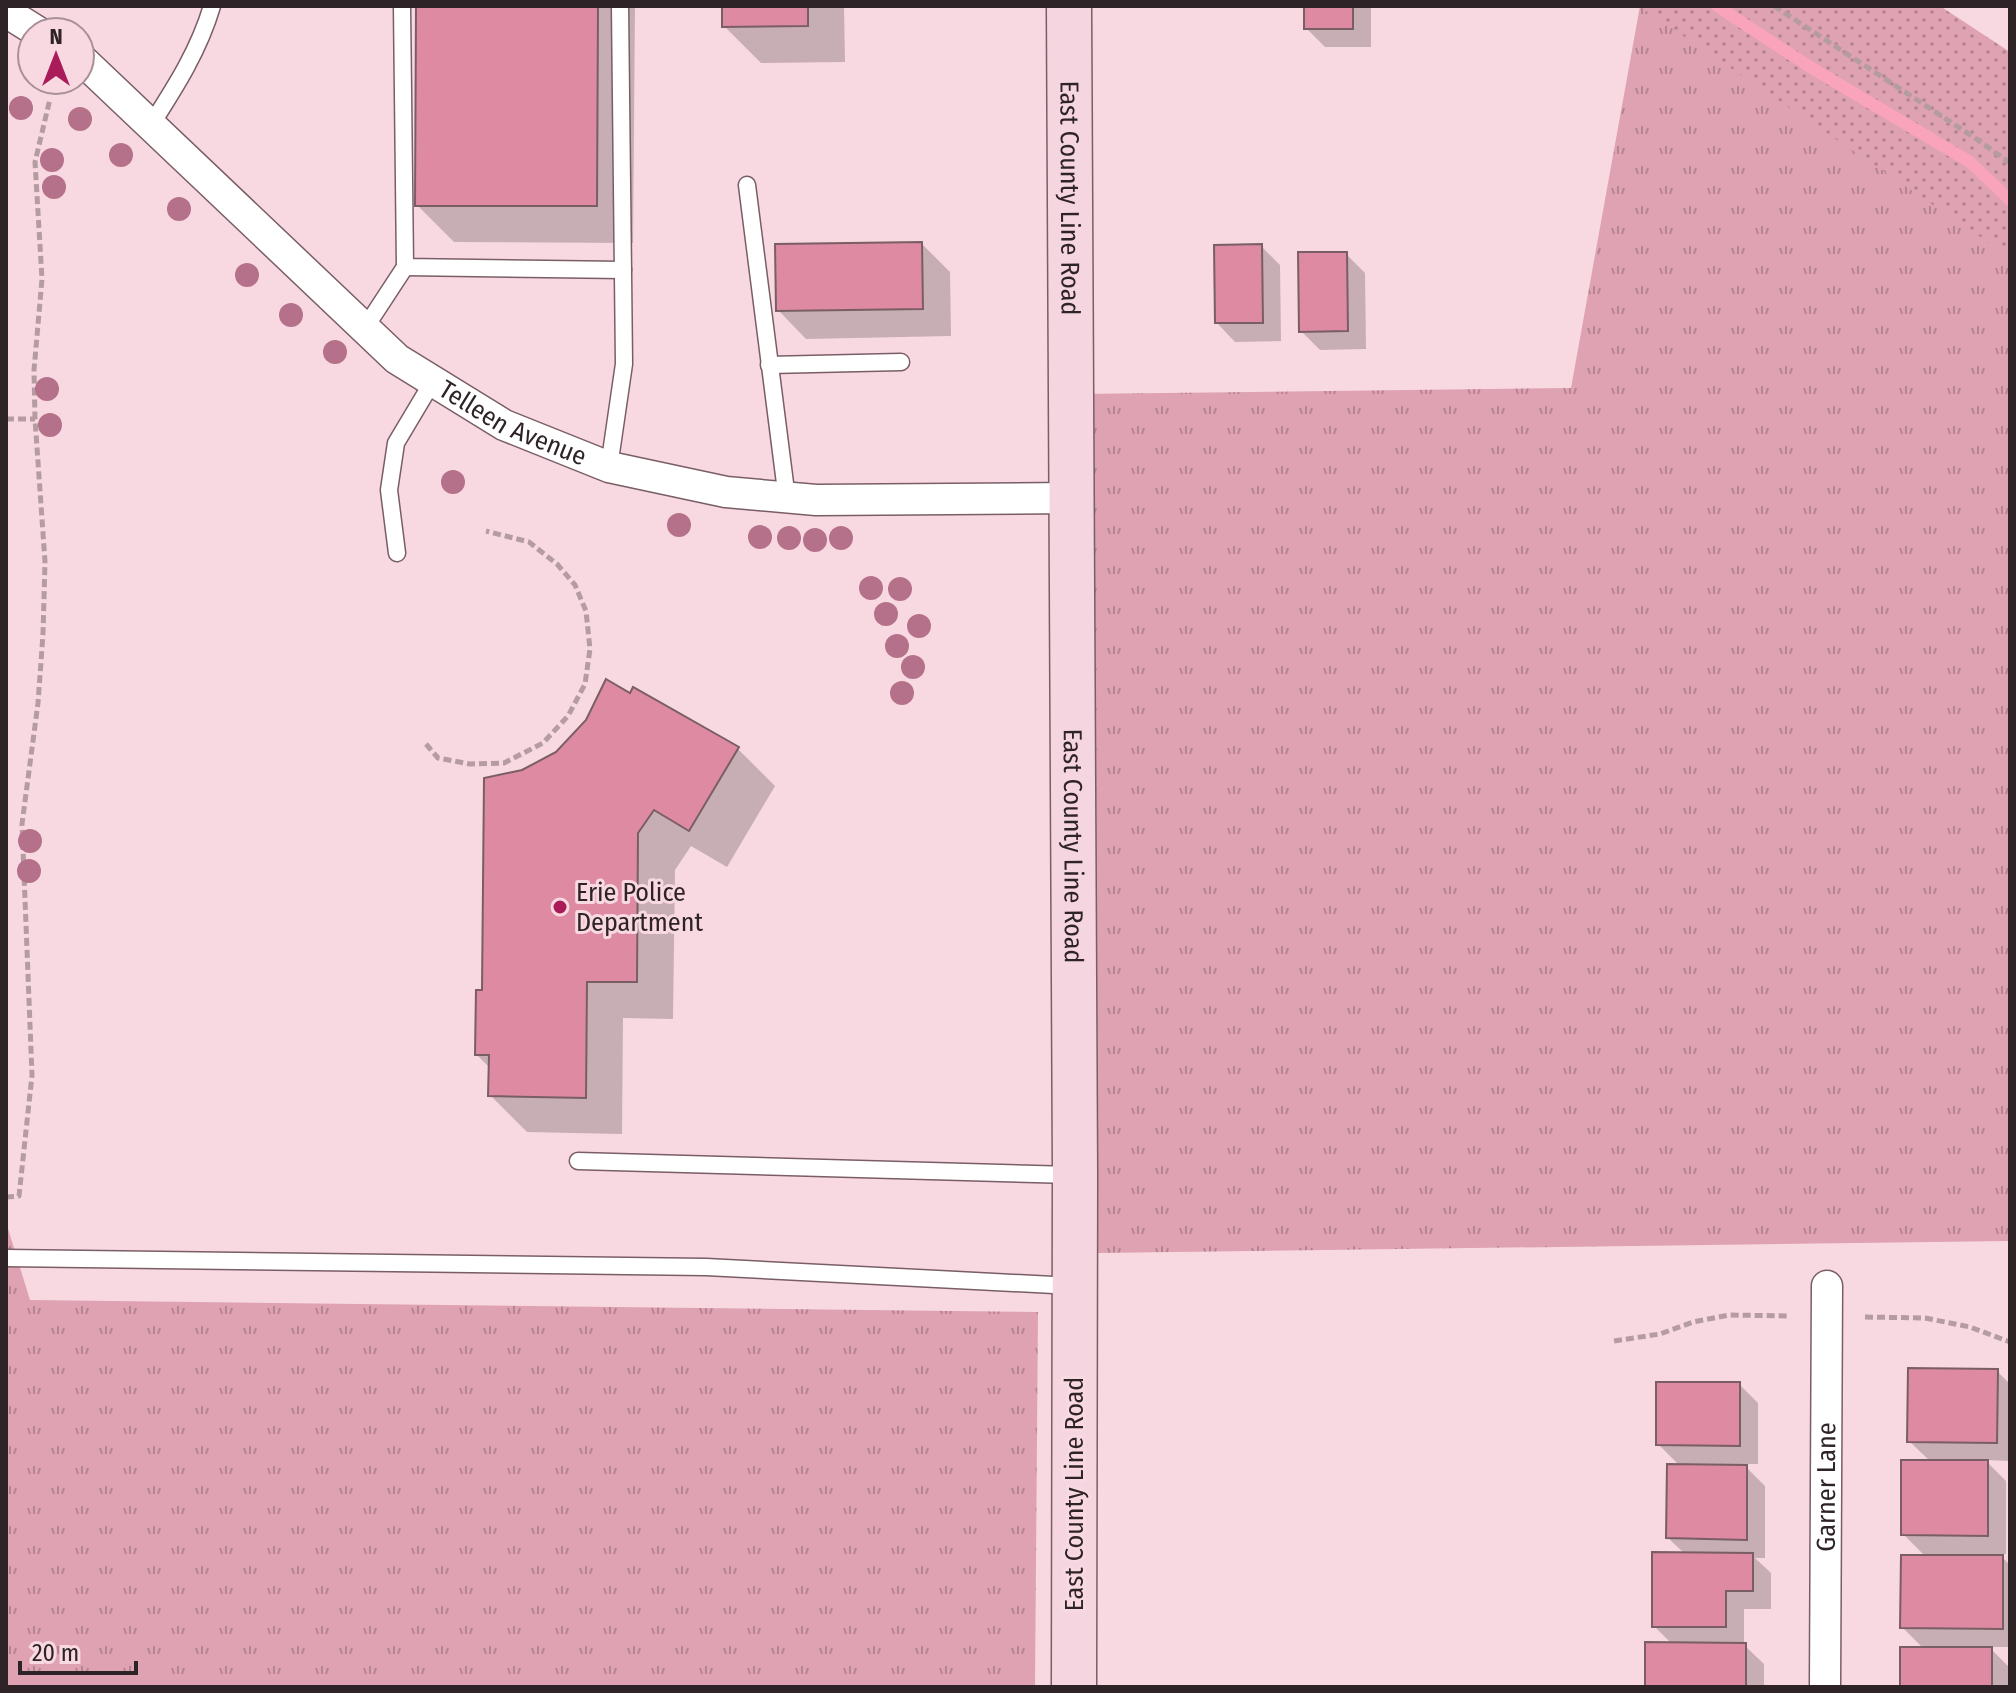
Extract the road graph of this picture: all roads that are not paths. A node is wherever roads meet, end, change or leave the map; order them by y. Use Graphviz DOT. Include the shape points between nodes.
graph roads {
  1 [pos="212,6"];
  2 [pos="402,6"];
  3 [pos="620,6"];
  4 [pos="1069,6"];
  5 [pos="96,73"];
  6 [pos="151,125"];
  7 [pos="747,185"];
  8 [pos="405,267"];
  9 [pos="623,270"];
  10 [pos="365,328"];
  11 [pos="901,362"];
  12 [pos="769,365"];
  13 [pos="433,381"];
  14 [pos="609,467"];
  15 [pos="1071,498"];
  16 [pos="787,499"];
  17 [pos="397,553"];
  18 [pos="578,1161"];
  19 [pos="1075,1175"];
  20 [pos="6,1258"];
  21 [pos="1075,1286"];
  22 [pos="1827,1286"];
  23 [pos="1074,1687"];
  24 [pos="1825,1687"];
  1 -- 6 [label="lane" via="191,61"];
  2 -- 8 [label="lane"];
  3 -- 9 [label="lane"];
  4 -- 15 [label="main road, East County Line Road"];
  5 -- 6 [label="street, Telleen Avenue"];
  6 -- 10 [label="street, Telleen Avenue"];
  7 -- 12 [label="lane"];
  8 -- 9 [label="lane"];
  8 -- 10 [label="lane"];
  9 -- 14 [label="lane" via="624,364"];
  10 -- 13 [label="street, Telleen Avenue" via="397,359"];
  11 -- 12 [label="lane"];
  12 -- 16 [label="lane"];
  13 -- 14 [label="street, Telleen Avenue" via="504,425"];
  13 -- 17 [label="lane" via="396,443 389,490"];
  14 -- 16 [label="street, Telleen Avenue"];
  15 -- 16 [label="street, Telleen Avenue"];
  15 -- 19 [label="main road, East County Line Road"];
  18 -- 19 [label="lane"];
  19 -- 21 [label="main road, East County Line Road"];
  20 -- 21 [label="lane" via="706,1267"];
  21 -- 23 [label="main road, East County Line Road"];
  22 -- 24 [label="street, Garner Lane"];
}
